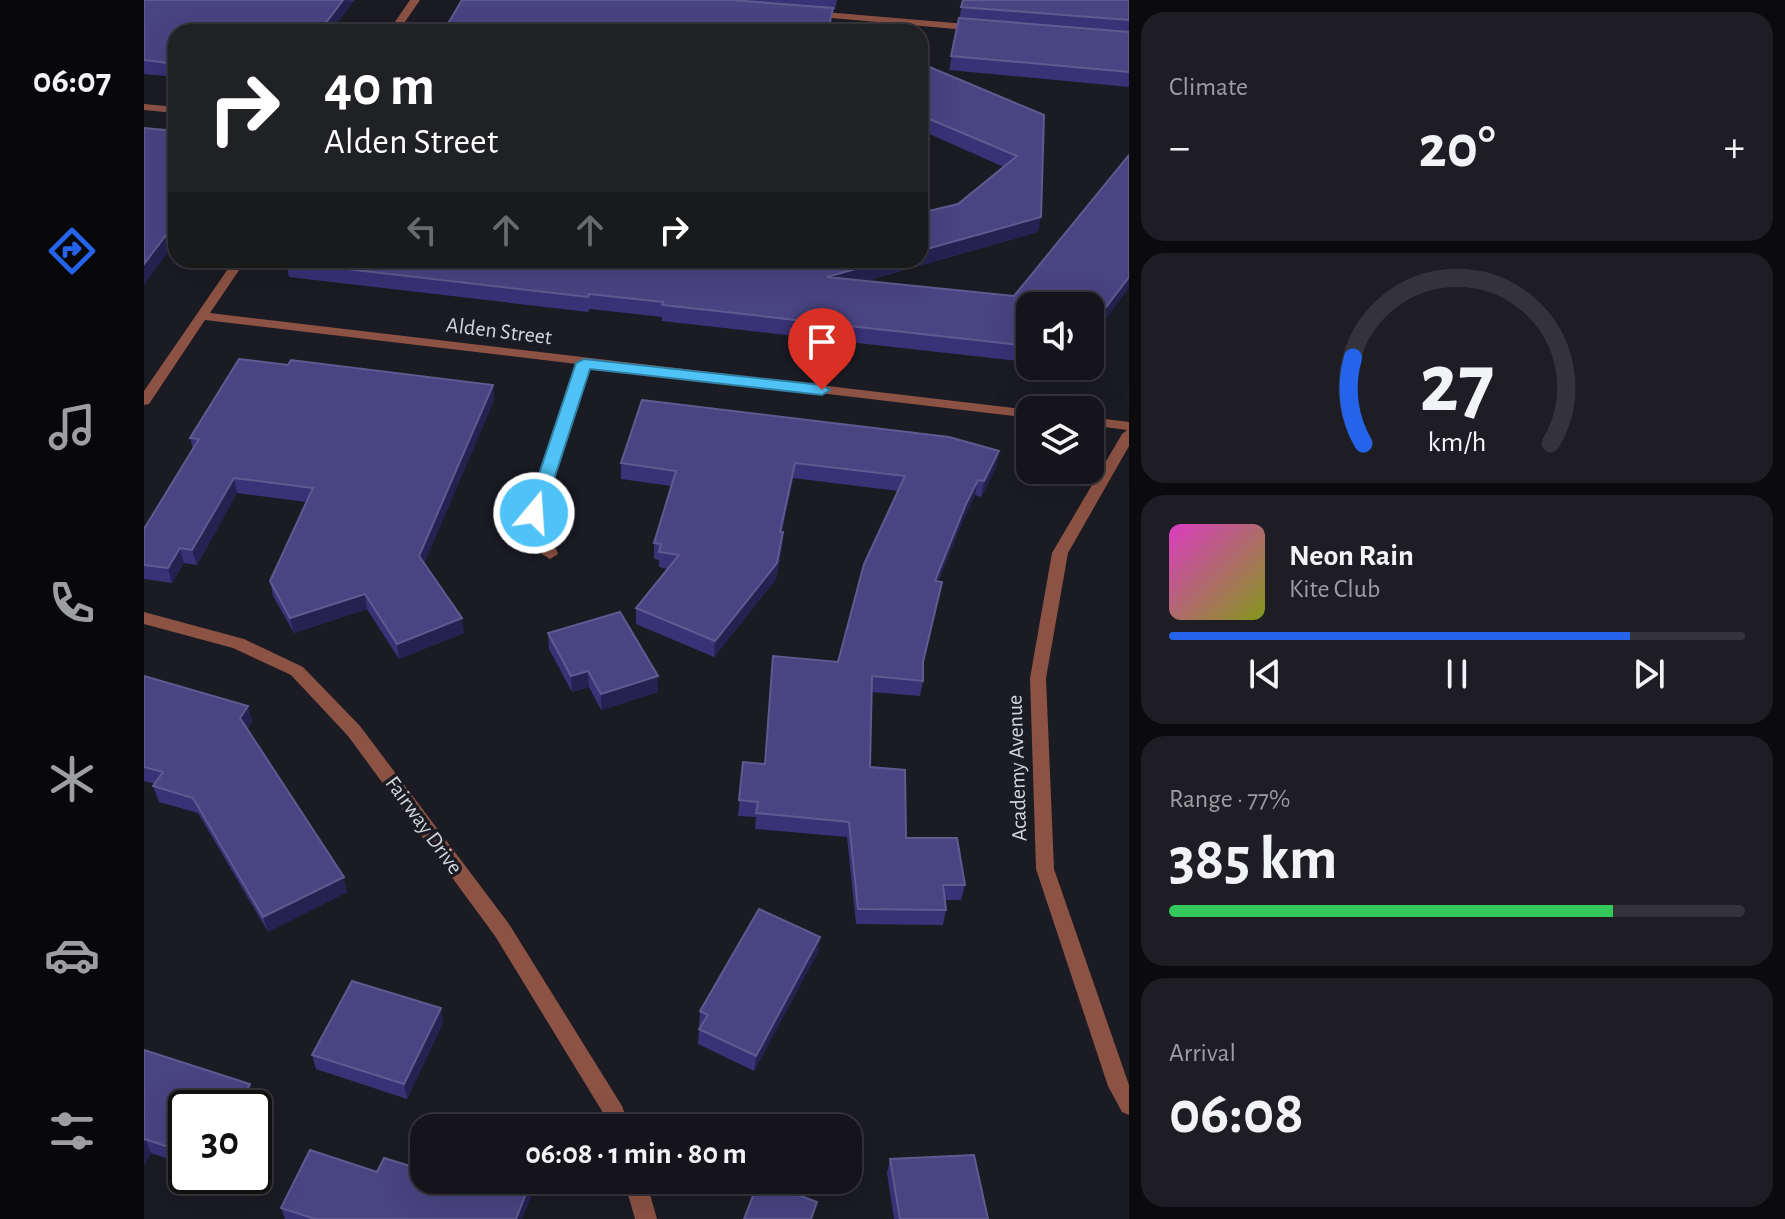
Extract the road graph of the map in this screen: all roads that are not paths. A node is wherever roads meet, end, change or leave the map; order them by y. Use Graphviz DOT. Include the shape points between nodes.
graph roads {
  1 [pos="415,0"];
  2 [pos="798,13"];
  3 [pos="398,24"];
  4 [pos="987,28"];
  5 [pos="144,107"];
  6 [pos="168,109"];
  7 [pos="235,268"];
  8 [pos="202,316"];
  9 [pos="584,363"];
  10 [pos="144,401"];
  11 [pos="1016,412"];
  12 [pos="1104,423"];
  13 [pos="1129,426"];
  14 [pos="1129,434"];
  15 [pos="550,554"];
  16 [pos="144,618"];
  17 [pos="1129,1105"];
  18 [pos="615,1114"];
  19 [pos="639,1194"];
  20 [pos="646,1219"];
  1 -- 3 [label="street"];
  2 -- 4 [label="street"];
  5 -- 6 [label="street"];
  7 -- 8 [label="street"];
  8 -- 9 [label="street, Alden Street"];
  8 -- 10 [label="street"];
  9 -- 11 [label="street, Alden Street"];
  9 -- 15 [label="street" via="534,513"];
  12 -- 13 [label="street"];
  14 -- 17 [label="street, Academy Avenue" via="1060,553 1038,678 1045,869"];
  16 -- 18 [label="street, Fairway Drive" via="238,643 297,671 354,731 502,930"];
  19 -- 20 [label="street"];
}
